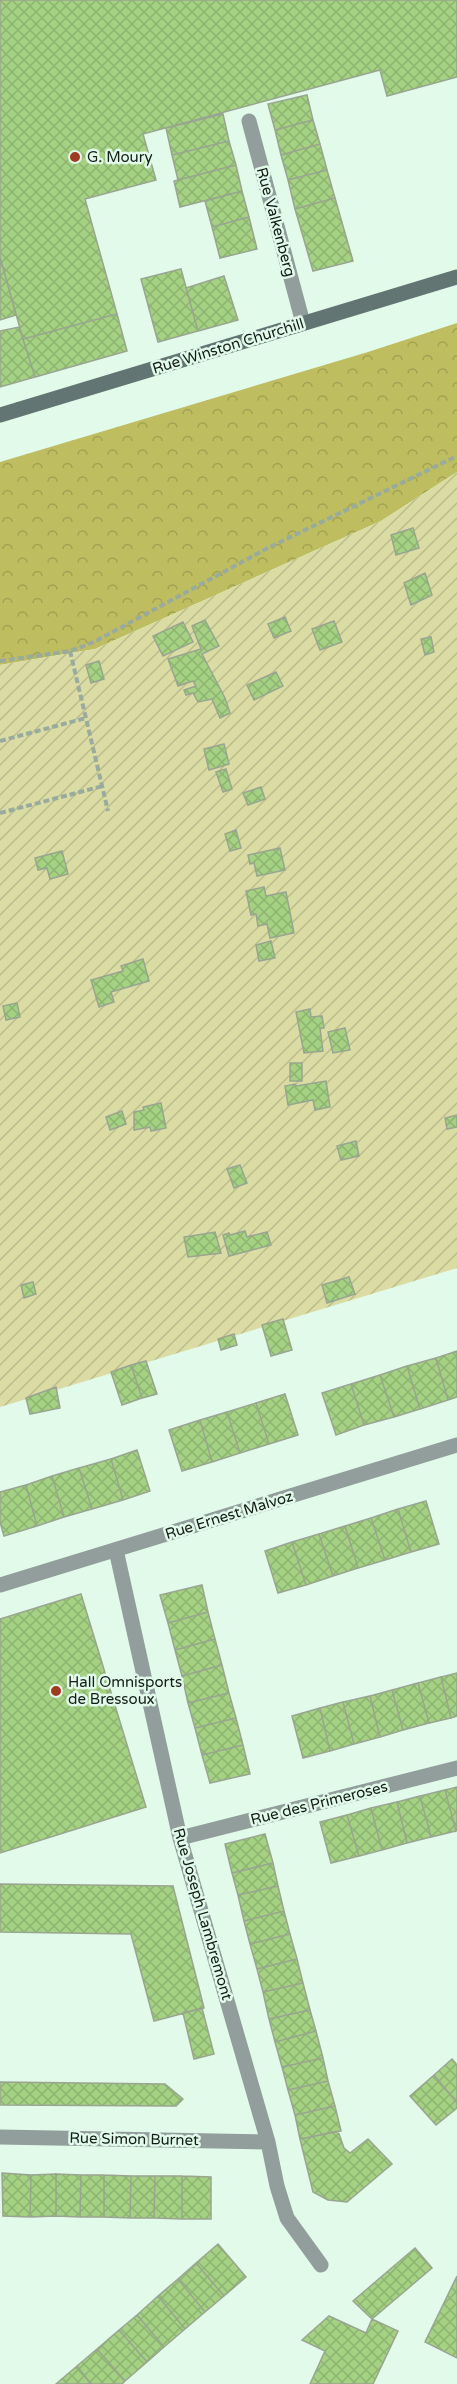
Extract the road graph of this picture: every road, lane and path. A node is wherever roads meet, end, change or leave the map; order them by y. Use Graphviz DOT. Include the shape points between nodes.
graph roads {
  1 [pos="249,121"];
  2 [pos="457,277"];
  3 [pos="303,323"];
  4 [pos="0,415"];
  5 [pos="457,456"];
  6 [pos="70,651"];
  7 [pos="0,661"];
  8 [pos="86,718"];
  9 [pos="0,741"];
  10 [pos="102,786"];
  11 [pos="108,811"];
  12 [pos="0,813"];
  13 [pos="457,1445"];
  14 [pos="116,1550"];
  15 [pos="0,1585"];
  16 [pos="457,1768"];
  17 [pos="180,1838"];
  18 [pos="0,2137"];
  19 [pos="268,2142"];
  20 [pos="321,2265"];
  1 -- 3 [label="street, Rue Valkenberg"];
  2 -- 3 [label="main road, Rue Winston Churchill"];
  3 -- 4 [label="main road, Rue Winston Churchill"];
  5 -- 6 [label="path"];
  6 -- 7 [label="path"];
  6 -- 8 [label="path"];
  8 -- 9 [label="path"];
  8 -- 10 [label="path"];
  10 -- 11 [label="path"];
  10 -- 12 [label="path"];
  13 -- 14 [label="street, Rue Ernest Malvoz"];
  14 -- 15 [label="street, Rue Ernest Malvoz"];
  14 -- 17 [label="street, Rue Joseph Lambremont"];
  16 -- 17 [label="street, Rue des Primeroses"];
  17 -- 19 [label="street, Rue Joseph Lambremont"];
  18 -- 19 [label="street, Rue Simon Burnet"];
  19 -- 20 [label="street, Rue Joseph Lambremont" via="287,2218"];
}
